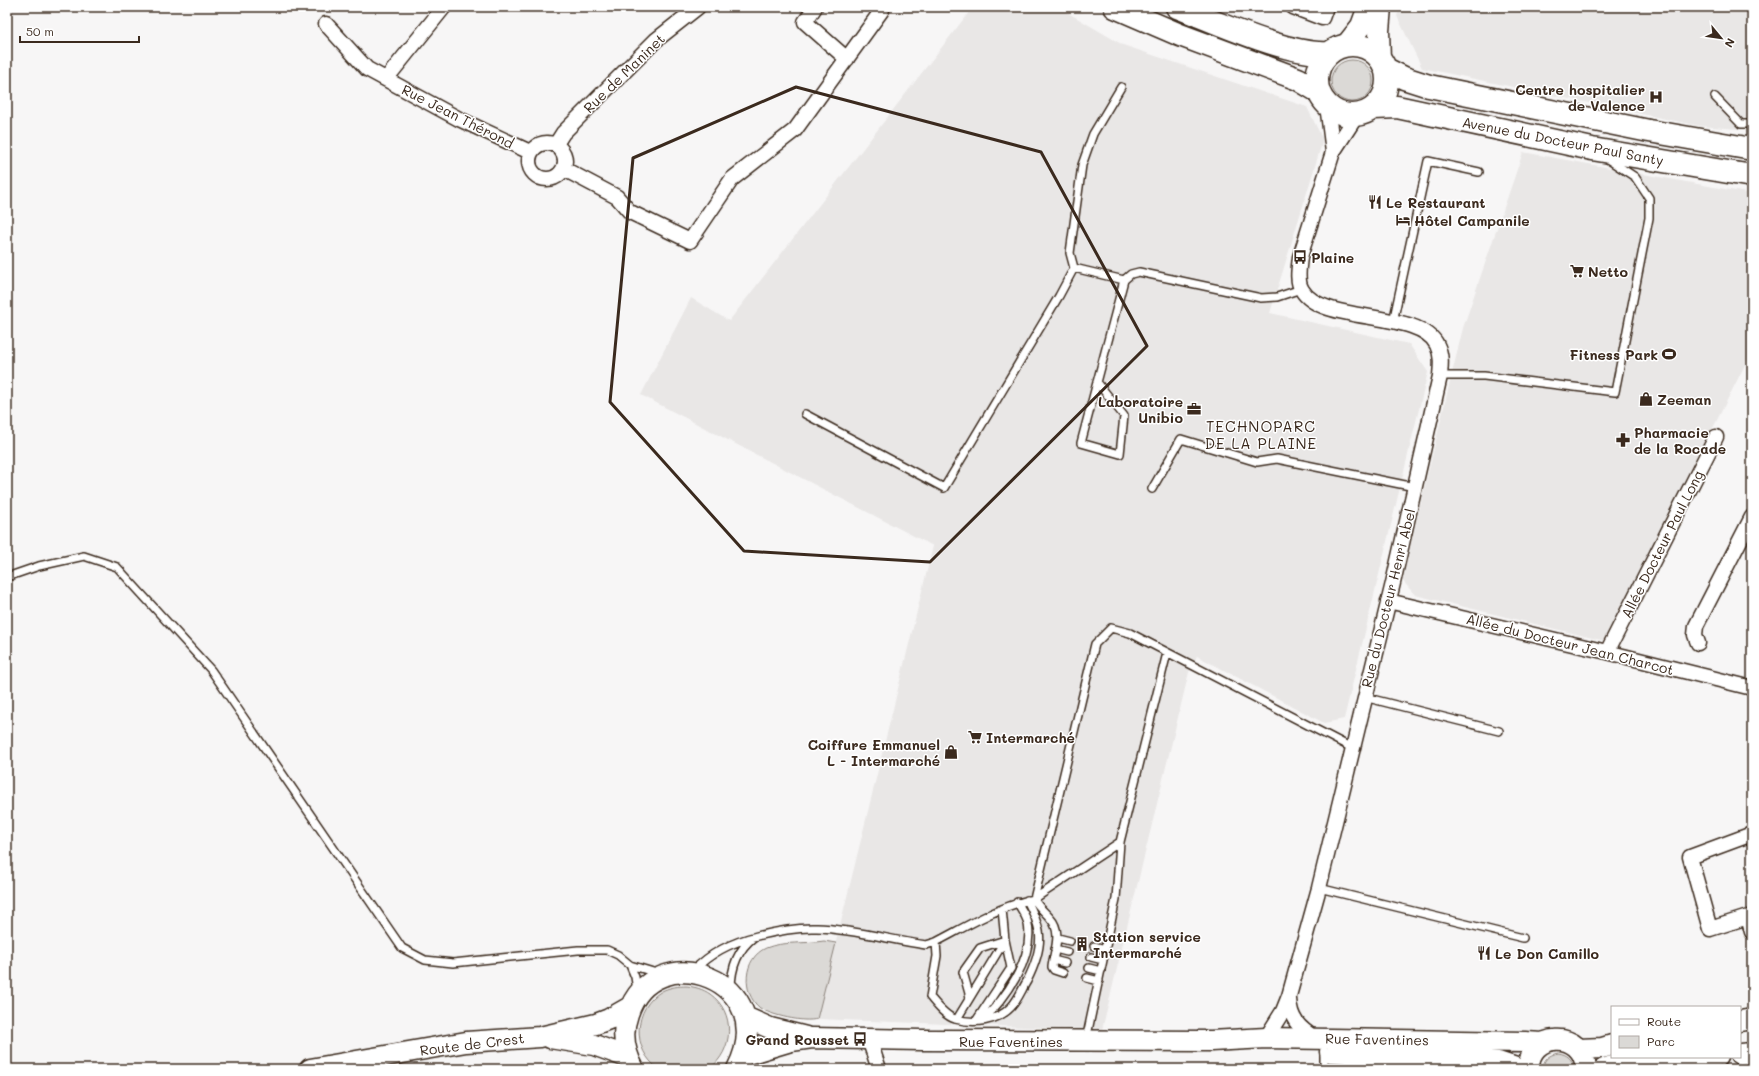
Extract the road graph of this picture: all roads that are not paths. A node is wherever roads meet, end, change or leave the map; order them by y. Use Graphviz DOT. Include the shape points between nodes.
graph roads {
  1 [pos="444,7"];
  2 [pos="698,7"];
  3 [pos="815,7"];
  4 [pos="876,7"];
  5 [pos="1115,7"];
  6 [pos="1178,7"];
  7 [pos="1292,7"];
  8 [pos="1326,7"];
  9 [pos="1368,7"];
  10 [pos="1381,7"];
  11 [pos="326,24"];
  12 [pos="1337,49"];
  13 [pos="847,59"];
  14 [pos="1383,64"];
  15 [pos="386,79"];
  16 [pos="1121,87"];
  17 [pos="1715,96"];
  18 [pos="1322,98"];
  19 [pos="1365,112"];
  20 [pos="1752,124"];
  21 [pos="556,144"];
  22 [pos="1592,149"];
  23 [pos="1752,149"];
  24 [pos="530,152"];
  25 [pos="1334,152"];
  26 [pos="1651,159"];
  27 [pos="1698,159"];
  28 [pos="564,170"];
  29 [pos="1479,172"];
  30 [pos="1752,176"];
  31 [pos="1074,268"];
  32 [pos="1124,280"];
  33 [pos="1301,289"];
  34 [pos="1393,322"];
  35 [pos="1440,376"];
  36 [pos="1097,382"];
  37 [pos="805,414"];
  38 [pos="1716,437"];
  39 [pos="1415,487"];
  40 [pos="1152,489"];
  41 [pos="1752,517"];
  42 [pos="7,577"];
  43 [pos="1388,601"];
  44 [pos="1698,644"];
  45 [pos="1607,652"];
  46 [pos="1167,653"];
  47 [pos="1752,688"];
  48 [pos="1364,697"];
  49 [pos="1499,732"];
  50 [pos="1352,748"];
  51 [pos="1752,834"];
  52 [pos="1120,842"];
  53 [pos="1319,888"];
  54 [pos="1031,899"];
  55 [pos="1017,902"];
  56 [pos="1002,909"];
  57 [pos="1752,932"];
  58 [pos="756,936"];
  59 [pos="1058,938"];
  60 [pos="1523,938"];
  61 [pos="1005,940"];
  62 [pos="1070,941"];
  63 [pos="936,942"];
  64 [pos="1094,946"];
  65 [pos="1055,949"];
  66 [pos="1106,949"];
  67 [pos="1067,952"];
  68 [pos="1091,957"];
  69 [pos="1053,960"];
  70 [pos="1103,960"];
  71 [pos="1065,963"];
  72 [pos="630,965"];
  73 [pos="1089,968"];
  74 [pos="1101,971"];
  75 [pos="692,972"];
  76 [pos="1063,973"];
  77 [pos="666,975"];
  78 [pos="1087,978"];
  79 [pos="1099,981"];
  80 [pos="731,991"];
  81 [pos="1288,996"];
  82 [pos="970,997"];
  83 [pos="634,1001"];
  84 [pos="745,1017"];
  85 [pos="957,1019"];
  86 [pos="1752,1019"];
  87 [pos="978,1021"];
  88 [pos="1741,1021"];
  89 [pos="540,1036"];
  90 [pos="812,1038"];
  91 [pos="1266,1038"];
  92 [pos="869,1039"];
  93 [pos="1086,1041"];
  94 [pos="1211,1041"];
  95 [pos="1542,1044"];
  96 [pos="1611,1045"];
  97 [pos="1579,1049"];
  98 [pos="1321,1053"];
  99 [pos="1752,1053"];
  100 [pos="1741,1054"];
  101 [pos="1710,1058"];
  102 [pos="740,1062"];
  103 [pos="631,1063"];
  104 [pos="310,1069"];
  105 [pos="878,1069"];
  106 [pos="1519,1069"];
  107 [pos="1530,1069"];
  108 [pos="1586,1069"];
  109 [pos="1604,1069"];
  1 -- 15 [label="street, Rue Jean Thérond"];
  2 -- 21 [label="street, Rue de Maninet" via="656,40 563,133"];
  3 -- 13 [label="street" via="805,22"];
  4 -- 13 [label="street" via="882,10"];
  5 -- 18 [label="main road" via="1180,35 1298,79"];
  6 -- 12 [label="main road" via="1222,25 1307,53"];
  7 -- 8 [label="street" via="1322,18"];
  9 -- 12 [label="main road" via="1361,26"];
  10 -- 14 [label="main road" via="1379,31"];
  11 -- 15 [label="street, Rue Jean Thérond" via="367,69"];
  12 -- 14 [label="main road" via="1359,45 1371,50"];
  12 -- 18 [label="main road" via="1320,64 1317,77"];
  13 -- 28 [label="street" via="795,130 732,179 690,242 630,212 618,197"];
  14 -- 19 [label="main road" via="1387,80 1386,90 1381,100"];
  14 -- 23 [label="main road, Avenue du Docteur Paul Santy" via="1404,78 1429,86 1649,131"];
  15 -- 24 [label="street, Rue Jean Thérond" via="459,119"];
  16 -- 31 [label="lane" via="1093,134 1082,165 1070,253"];
  17 -- 20 [label="lane" via="1741,124"];
  18 -- 19 [label="main road" via="1336,112 1346,115"];
  18 -- 25 [label="street"];
  19 -- 22 [label="main road, Avenue du Docteur Paul Santy" via="1397,107"];
  19 -- 25 [label="street"];
  21 -- 24 [label="street" via="541,143"];
  21 -- 28 [label="street" via="565,155"];
  22 -- 26 [label="main road, Avenue du Docteur Paul Santy"];
  22 -- 35 [label="lane" via="1635,178 1649,198 1649,218 1615,392 1484,376"];
  24 -- 28 [label="street" via="529,167 538,178 552,179"];
  25 -- 33 [label="street" via="1300,257 1298,270"];
  26 -- 27 [label="lane" via="1678,156"];
  26 -- 30 [label="main road, Avenue du Docteur Paul Santy"];
  29 -- 34 [label="lane" via="1428,161"];
  31 -- 32 [label="lane"];
  31 -- 37 [label="lane" via="1052,310 944,488"];
  32 -- 33 [label="lane" via="1139,272 1261,298 1277,297"];
  32 -- 36 [label="lane"];
  33 -- 34 [label="street, Rue du Docteur Henri Abel" via="1306,296 1323,306"];
  34 -- 35 [label="street, Rue du Docteur Henri Abel" via="1421,330 1434,340 1441,360"];
  35 -- 39 [label="street, Rue du Docteur Henri Abel"];
  36 -- 36 [label="lane" via="1081,443 1120,454 1124,416"];
  38 -- 45 [label="street, Allée Docteur Paul Long"];
  39 -- 40 [label="lane" via="1277,458 1258,462 1181,440"];
  39 -- 43 [label="street, Rue du Docteur Henri Abel"];
  41 -- 44 [label="street" via="1696,626"];
  42 -- 72 [label="lane" via="39,566 84,556 117,567 211,670 402,948 425,960 453,963 572,951 608,950"];
  43 -- 45 [label="street, Allée du Docteur Jean Charcot"];
  43 -- 48 [label="street, Rue du Docteur Henri Abel"];
  45 -- 47 [label="street, Allée du Docteur Jean Charcot"];
  46 -- 50 [label="lane"];
  46 -- 52 [label="lane"];
  46 -- 54 [label="lane" via="1130,633 1111,628 1095,644"];
  48 -- 49 [label="lane"];
  48 -- 50 [label="street, Rue du Docteur Henri Abel"];
  50 -- 53 [label="street, Rue du Docteur Henri Abel"];
  51 -- 57 [label="street" via="1690,857 1710,928 1748,917"];
  52 -- 54 [label="lane"];
  52 -- 66 [label="lane" via="1116,900"];
  53 -- 60 [label="lane"];
  53 -- 81 [label="street, Rue du Docteur Henri Abel"];
  54 -- 55 [label="lane"];
  54 -- 59 [label="lane" via="1053,922"];
  54 -- 87 [label="lane" via="1040,932 1033,969 1012,1006 1001,1016"];
  55 -- 56 [label="lane"];
  55 -- 87 [label="lane" via="1028,922 1026,957 1002,998 991,1012"];
  56 -- 61 [label="lane"];
  56 -- 63 [label="lane"];
  58 -- 63 [label="lane" via="793,928 816,928 926,945"];
  58 -- 75 [label="lane" via="727,945 710,955"];
  58 -- 80 [label="lane" via="740,952 731,977"];
  59 -- 62 [label="lane"];
  59 -- 65 [label="lane"];
  61 -- 82 [label="lane"];
  61 -- 82 [label="lane" via="980,948 963,972"];
  61 -- 87 [label="lane" via="1011,968"];
  63 -- 85 [label="lane" via="937,956 930,997 940,1009"];
  64 -- 66 [label="lane"];
  65 -- 67 [label="lane"];
  65 -- 69 [label="lane"];
  66 -- 70 [label="lane"];
  68 -- 70 [label="lane"];
  69 -- 71 [label="lane"];
  69 -- 76 [label="lane" via="1054,970"];
  70 -- 74 [label="lane"];
  72 -- 77 [label="lane"];
  72 -- 83 [label="lane" via="635,977"];
  73 -- 74 [label="lane"];
  74 -- 79 [label="lane"];
  75 -- 77 [label="main road"];
  75 -- 80 [label="main road" via="720,982"];
  77 -- 83 [label="main road" via="650,983"];
  78 -- 79 [label="lane"];
  79 -- 93 [label="lane"];
  80 -- 84 [label="main road" via="740,1003"];
  81 -- 91 [label="street, Rue du Docteur Henri Abel" via="1283,1011"];
  81 -- 98 [label="street, Rue du Docteur Henri Abel" via="1289,1010 1294,1021"];
  82 -- 85 [label="lane"];
  83 -- 89 [label="main road" via="609,1019 596,1024"];
  83 -- 103 [label="main road" via="624,1029 624,1040"];
  84 -- 90 [label="main road, Rue Faventines" via="770,1028"];
  84 -- 102 [label="main road" via="748,1036"];
  85 -- 87 [label="lane"];
  86 -- 88 [label="main road"];
  89 -- 103 [label="main road" via="594,1045"];
  89 -- 104 [label="main road, Route de Crest" via="466,1042"];
  90 -- 92 [label="main road, Rue Faventines"];
  90 -- 102 [label="main road, Rue Faventines" via="790,1042"];
  91 -- 94 [label="main road, Rue Faventines"];
  91 -- 98 [label="main road, Rue Faventines"];
  92 -- 93 [label="main road, Rue Faventines"];
  92 -- 105 [label="street"];
  93 -- 94 [label="main road, Rue Faventines"];
  94 -- 98 [label="main road, Rue Faventines"];
  95 -- 97 [label="main road, Rue Faventines" via="1558,1039"];
  95 -- 98 [label="main road, Rue Faventines" via="1525,1042"];
  95 -- 107 [label="main road" via="1531,1056"];
  96 -- 97 [label="main road, Rue Faventines"];
  97 -- 108 [label="main road" via="1586,1062"];
  98 -- 106 [label="main road, Rue Faventines" via="1498,1062"];
  99 -- 100 [label="main road"];
  101 -- 109 [label="main road" via="1647,1060"];
}
